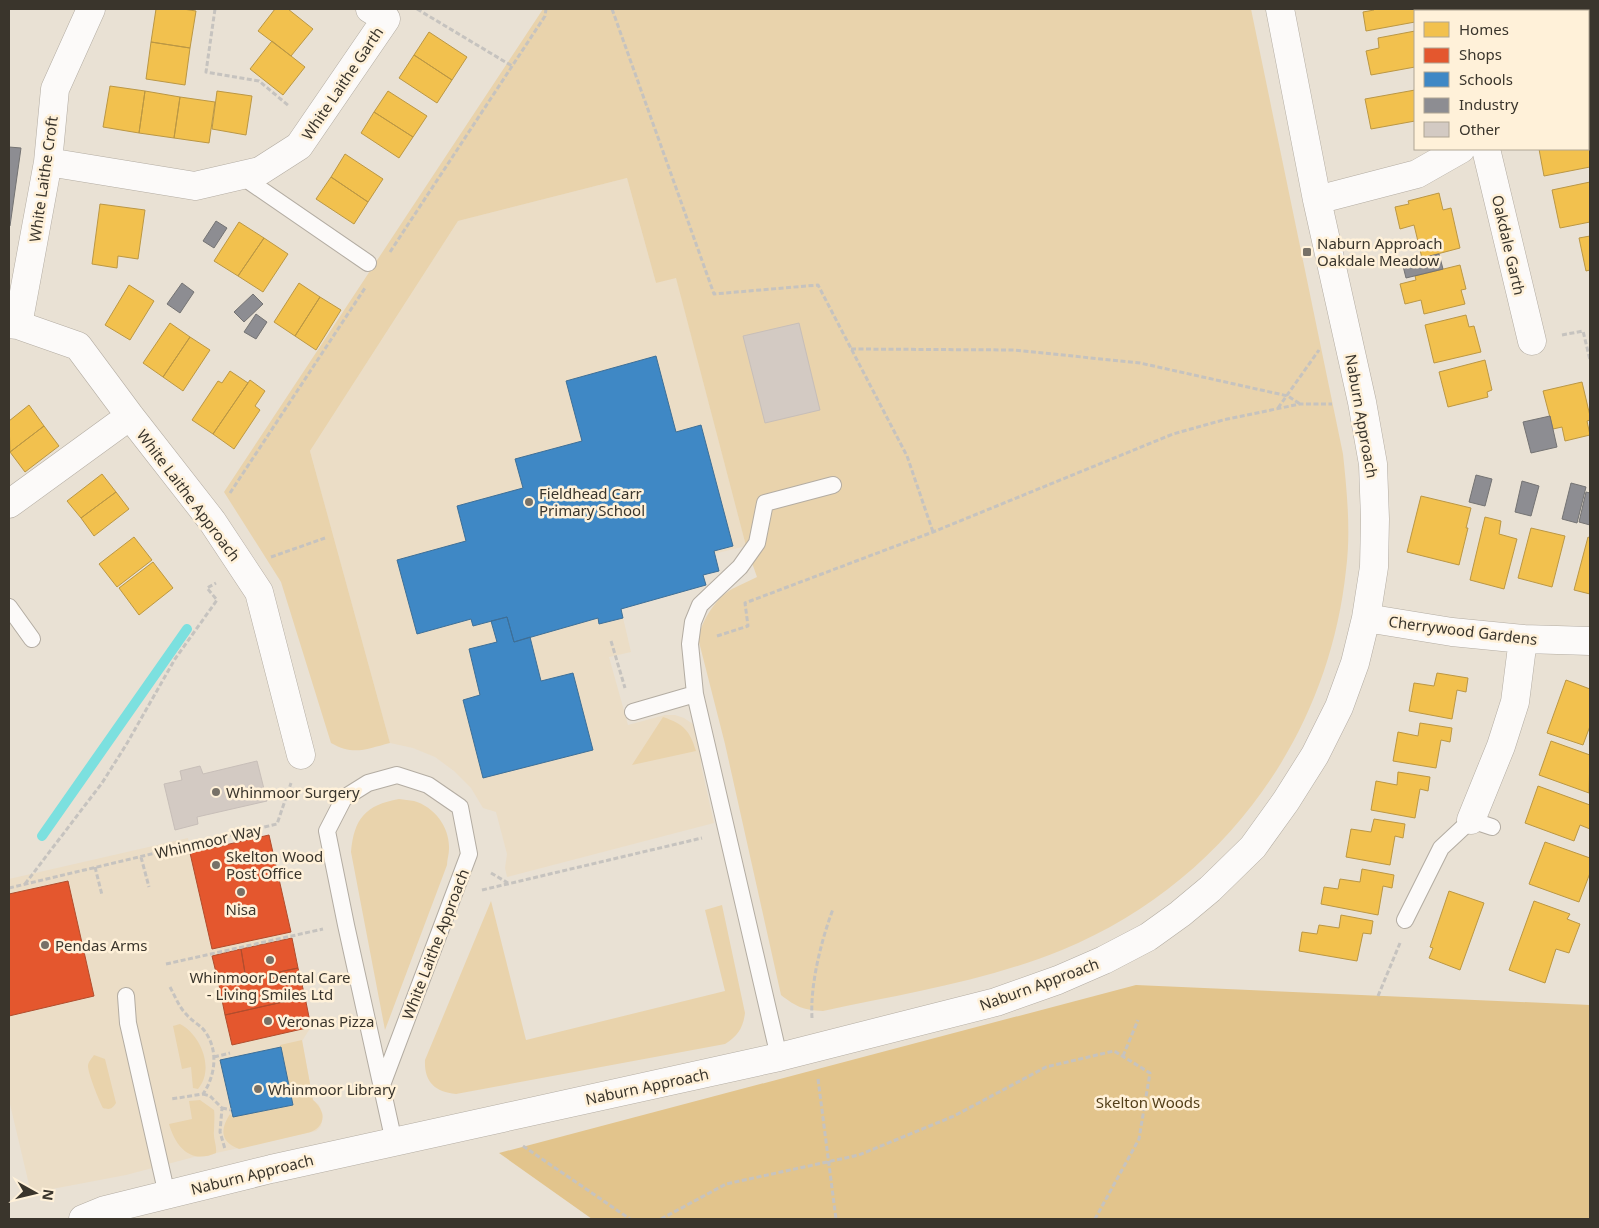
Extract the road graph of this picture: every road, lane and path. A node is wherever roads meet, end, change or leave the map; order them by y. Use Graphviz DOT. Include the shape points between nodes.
graph roads {
  1 [pos="91,9"];
  2 [pos="215,9"];
  3 [pos="370,9"];
  4 [pos="417,9"];
  5 [pos="612,9"];
  6 [pos="1280,9"];
  7 [pos="512,66"];
  8 [pos="313,126"];
  9 [pos="1459,150"];
  10 [pos="1486,150"];
  11 [pos="48,162"];
  12 [pos="240,175"];
  13 [pos="1317,200"];
  14 [pos="368,263"];
  15 [pos="1343,315"];
  16 [pos="14,325"];
  17 [pos="1532,341"];
  18 [pos="851,349"];
  19 [pos="1590,360"];
  20 [pos="1288,396"];
  21 [pos="1362,402"];
  22 [pos="1300,404"];
  23 [pos="1278,408"];
  24 [pos="130,416"];
  25 [pos="833,485"];
  26 [pos="9,504"];
  27 [pos="933,532"];
  28 [pos="217,600"];
  29 [pos="9,607"];
  30 [pos="1366,618"];
  31 [pos="748,626"];
  32 [pos="32,639"];
  33 [pos="1523,640"];
  34 [pos="611,641"];
  35 [pos="1590,641"];
  36 [pos="695,694"];
  37 [pos="633,712"];
  38 [pos="301,755"];
  39 [pos="1482,824"];
  40 [pos="727,832"];
  41 [pos="141,856"];
  42 [pos="95,867"];
  43 [pos="491,872"];
  44 [pos="25,884"];
  45 [pos="508,884"];
  46 [pos="149,887"];
  47 [pos="9,888"];
  48 [pos="102,895"];
  49 [pos="453,897"];
  50 [pos="1405,920"];
  51 [pos="346,925"];
  52 [pos="166,964"];
  53 [pos="170,987"];
  54 [pos="126,996"];
  55 [pos="1378,996"];
  56 [pos="1138,1020"];
  57 [pos="230,1054"];
  58 [pos="1123,1056"];
  59 [pos="214,1057"];
  60 [pos="779,1057"];
  61 [pos="382,1085"];
  62 [pos="203,1094"];
  63 [pos="146,1103"];
  64 [pos="222,1108"];
  65 [pos="231,1110"];
  66 [pos="394,1142"];
  67 [pos="519,1143"];
  68 [pos="229,1179"];
  69 [pos="166,1195"];
  70 [pos="83,1219"];
  71 [pos="630,1219"];
  72 [pos="661,1219"];
  73 [pos="1095,1219"];
  1 -- 11 [label="street, White Laithe Croft" via="55,89"];
  2 -- 8 [label="path" via="206,72 259,81"];
  3 -- 8 [label="street, White Laithe Garth" via="386,19"];
  4 -- 7 [label="path"];
  5 -- 18 [label="path" via="714,294 818,285"];
  6 -- 13 [label="street, Naburn Approach"];
  8 -- 12 [label="street, White Laithe Garth" via="299,146 260,171"];
  9 -- 13 [label="street" via="1417,174"];
  10 -- 17 [label="street, Oakdale Garth"];
  11 -- 12 [label="street, White Laithe Garth" via="195,186"];
  11 -- 16 [label="street, White Laithe Croft"];
  12 -- 14 [label="lane"];
  13 -- 15 [label="street, Naburn Approach"];
  15 -- 20 [label="path"];
  15 -- 21 [label="street, Naburn Approach"];
  16 -- 24 [label="street, White Laithe Approach" via="78,346"];
  17 -- 19 [label="path" via="1583,331"];
  18 -- 20 [label="path" via="1014,350 1140,362"];
  18 -- 27 [label="path" via="907,456"];
  20 -- 22 [label="path"];
  20 -- 23 [label="path"];
  21 -- 22 [label="path"];
  21 -- 30 [label="street, Naburn Approach" via="1373,464 1375,519 1374,568"];
  22 -- 23 [label="path"];
  23 -- 27 [label="path" via="1173,434"];
  24 -- 26 [label="street"];
  24 -- 38 [label="street, White Laithe Approach" via="212,521 259,592"];
  25 -- 36 [label="lane" via="765,503 757,543 740,567 700,605 693,622 690,644"];
  27 -- 31 [label="path" via="745,604"];
  28 -- 44 [label="path" via="175,659 102,783"];
  29 -- 32 [label="lane"];
  30 -- 33 [label="street, Cherrywood Gardens"];
  30 -- 60 [label="street, Naburn Approach" via="1339,708 1286,802 1254,847 1180,914 1148,937 1058,980 996,1002"];
  33 -- 35 [label="street, Cherrywood Gardens"];
  33 -- 39 [label="street" via="1515,702"];
  34 -- 37 [label="path"];
  36 -- 37 [label="lane"];
  36 -- 40 [label="lane"];
  38 -- 41 [label="path, Whinmoor Way" via="276,824"];
  39 -- 50 [label="lane" via="1441,848"];
  40 -- 45 [label="path"];
  40 -- 60 [label="lane"];
  41 -- 42 [label="path, Whinmoor Way"];
  41 -- 46 [label="path"];
  42 -- 44 [label="path, Whinmoor Way"];
  42 -- 48 [label="path"];
  43 -- 45 [label="path"];
  44 -- 47 [label="path, Whinmoor Way"];
  45 -- 49 [label="path"];
  49 -- 51 [label="lane, White Laithe Approach" via="469,854 460,807 428,785 398,775 390,777 368,783 344,798 327,831"];
  49 -- 61 [label="lane, White Laithe Approach"];
  50 -- 55 [label="path" via="1400,947"];
  51 -- 52 [label="path"];
  51 -- 61 [label="lane, White Laithe Approach"];
  53 -- 59 [label="path" via="185,1014 204,1030 213,1045"];
  54 -- 63 [label="lane" via="128,1023"];
  56 -- 58 [label="path"];
  57 -- 59 [label="path"];
  58 -- 72 [label="path" via="1114,1050 1046,1067 954,1116 859,1154 726,1184"];
  58 -- 73 [label="path" via="1150,1073 1139,1139"];
  59 -- 62 [label="path" via="210,1082"];
  60 -- 66 [label="street, Naburn Approach"];
  61 -- 66 [label="lane, White Laithe Approach"];
  62 -- 63 [label="path"];
  62 -- 64 [label="path" via="210,1096"];
  63 -- 69 [label="lane"];
  64 -- 65 [label="path"];
  64 -- 68 [label="path" via="220,1132"];
  66 -- 68 [label="street, Naburn Approach"];
  67 -- 71 [label="path"];
  68 -- 69 [label="street, Naburn Approach"];
  69 -- 70 [label="street, Naburn Approach"];
}
